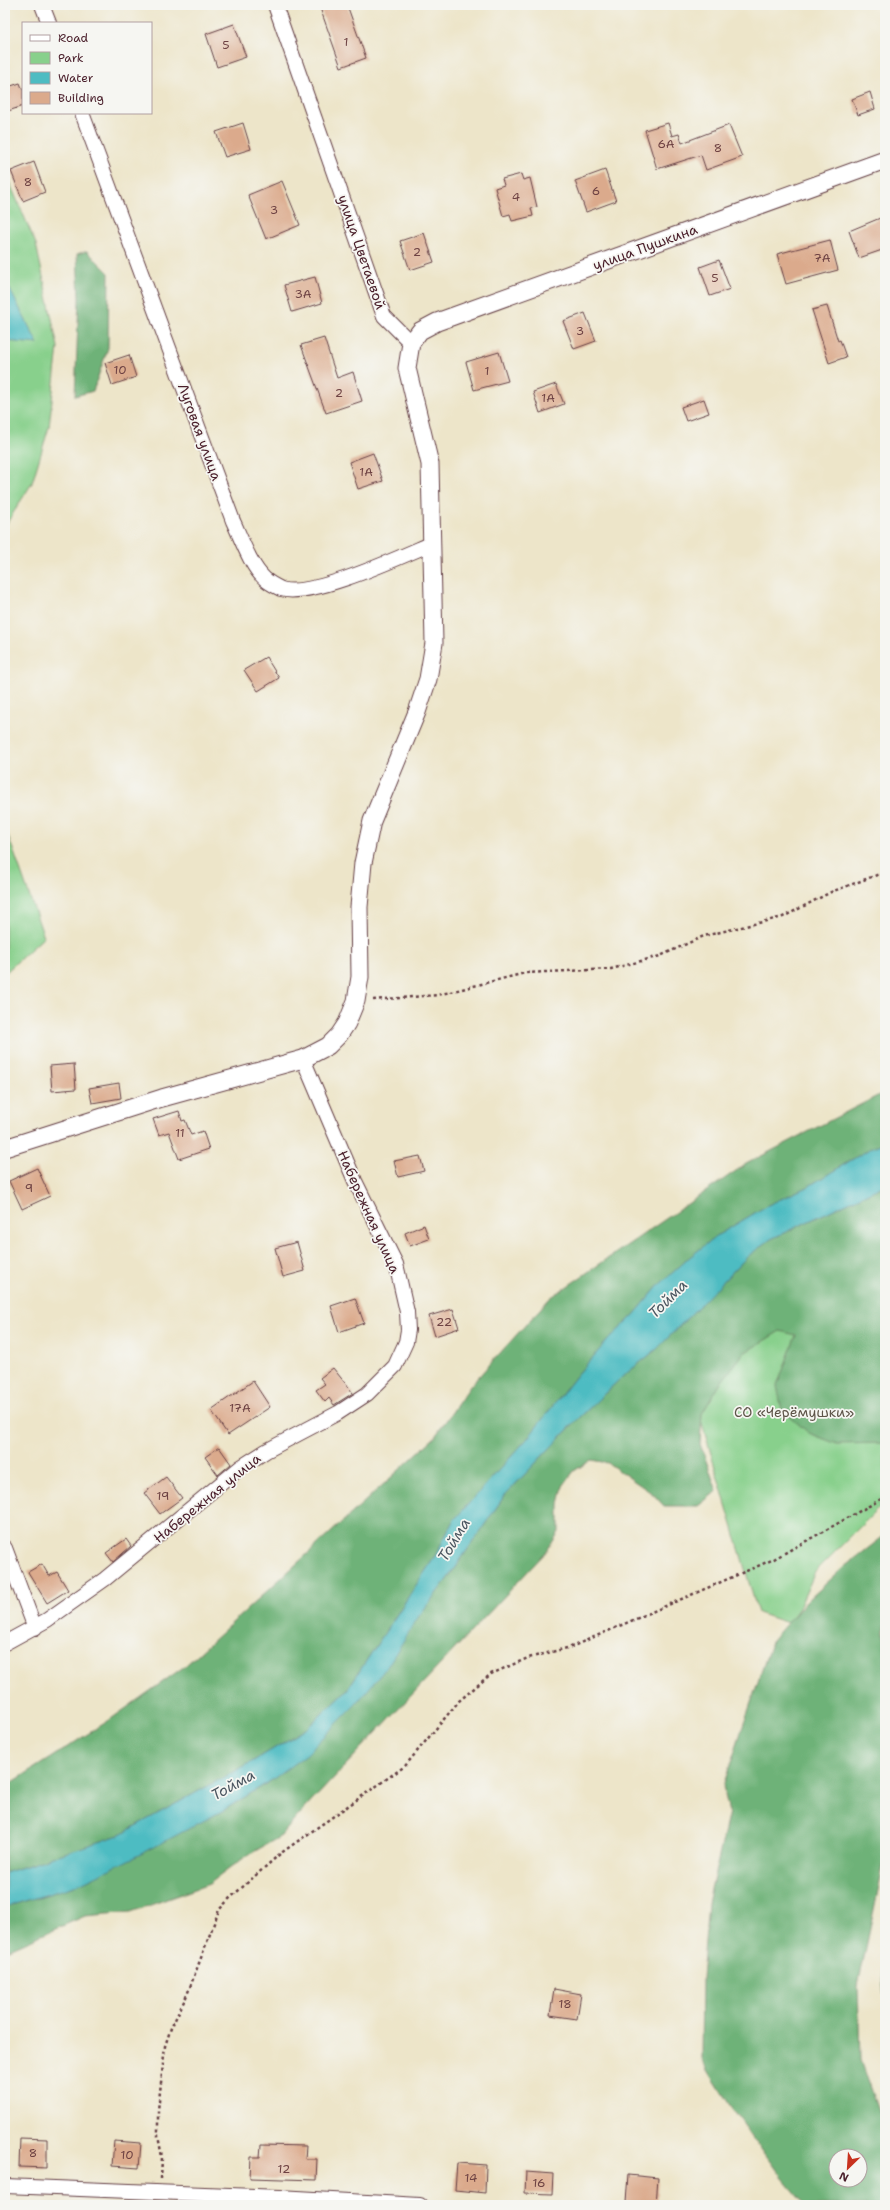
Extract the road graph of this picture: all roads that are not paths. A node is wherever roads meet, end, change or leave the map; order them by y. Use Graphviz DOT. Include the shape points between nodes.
graph roads {
  1 [pos="42,5"];
  2 [pos="275,5"];
  3 [pos="49,22"];
  4 [pos="82,114"];
  5 [pos="885,160"];
  6 [pos="411,343"];
  7 [pos="433,544"];
  8 [pos="303,1059"];
  9 [pos="5,1148"];
  10 [pos="5,1548"];
  11 [pos="35,1628"];
  12 [pos="5,1643"];
  13 [pos="5,2186"];
  14 [pos="160,2199"];
  15 [pos="420,2205"];
  1 -- 3 [label="street"];
  2 -- 6 [label="street, улица Цветаевой" via="384,316"];
  4 -- 7 [label="street, Луговая улица" via="233,521 250,558 265,579 282,589 308,588 354,576"];
  5 -- 6 [label="street, улица Пушкина" via="437,322 420,331"];
  6 -- 7 [label="street" via="407,368 430,464"];
  7 -- 8 [label="street" via="434,644 428,679 417,712 372,821 359,899 360,977 356,1001 339,1035 328,1046"];
  8 -- 9 [label="street" via="162,1098"];
  8 -- 11 [label="street, Набережная улица" via="355,1181 396,1264 407,1312 408,1330 401,1353 387,1376 367,1394 241,1467 105,1579"];
  10 -- 11 [label="street"];
  11 -- 12 [label="street, Набережная улица"];
  13 -- 14 [label="street"];
  14 -- 15 [label="street" via="280,2197"];
}
